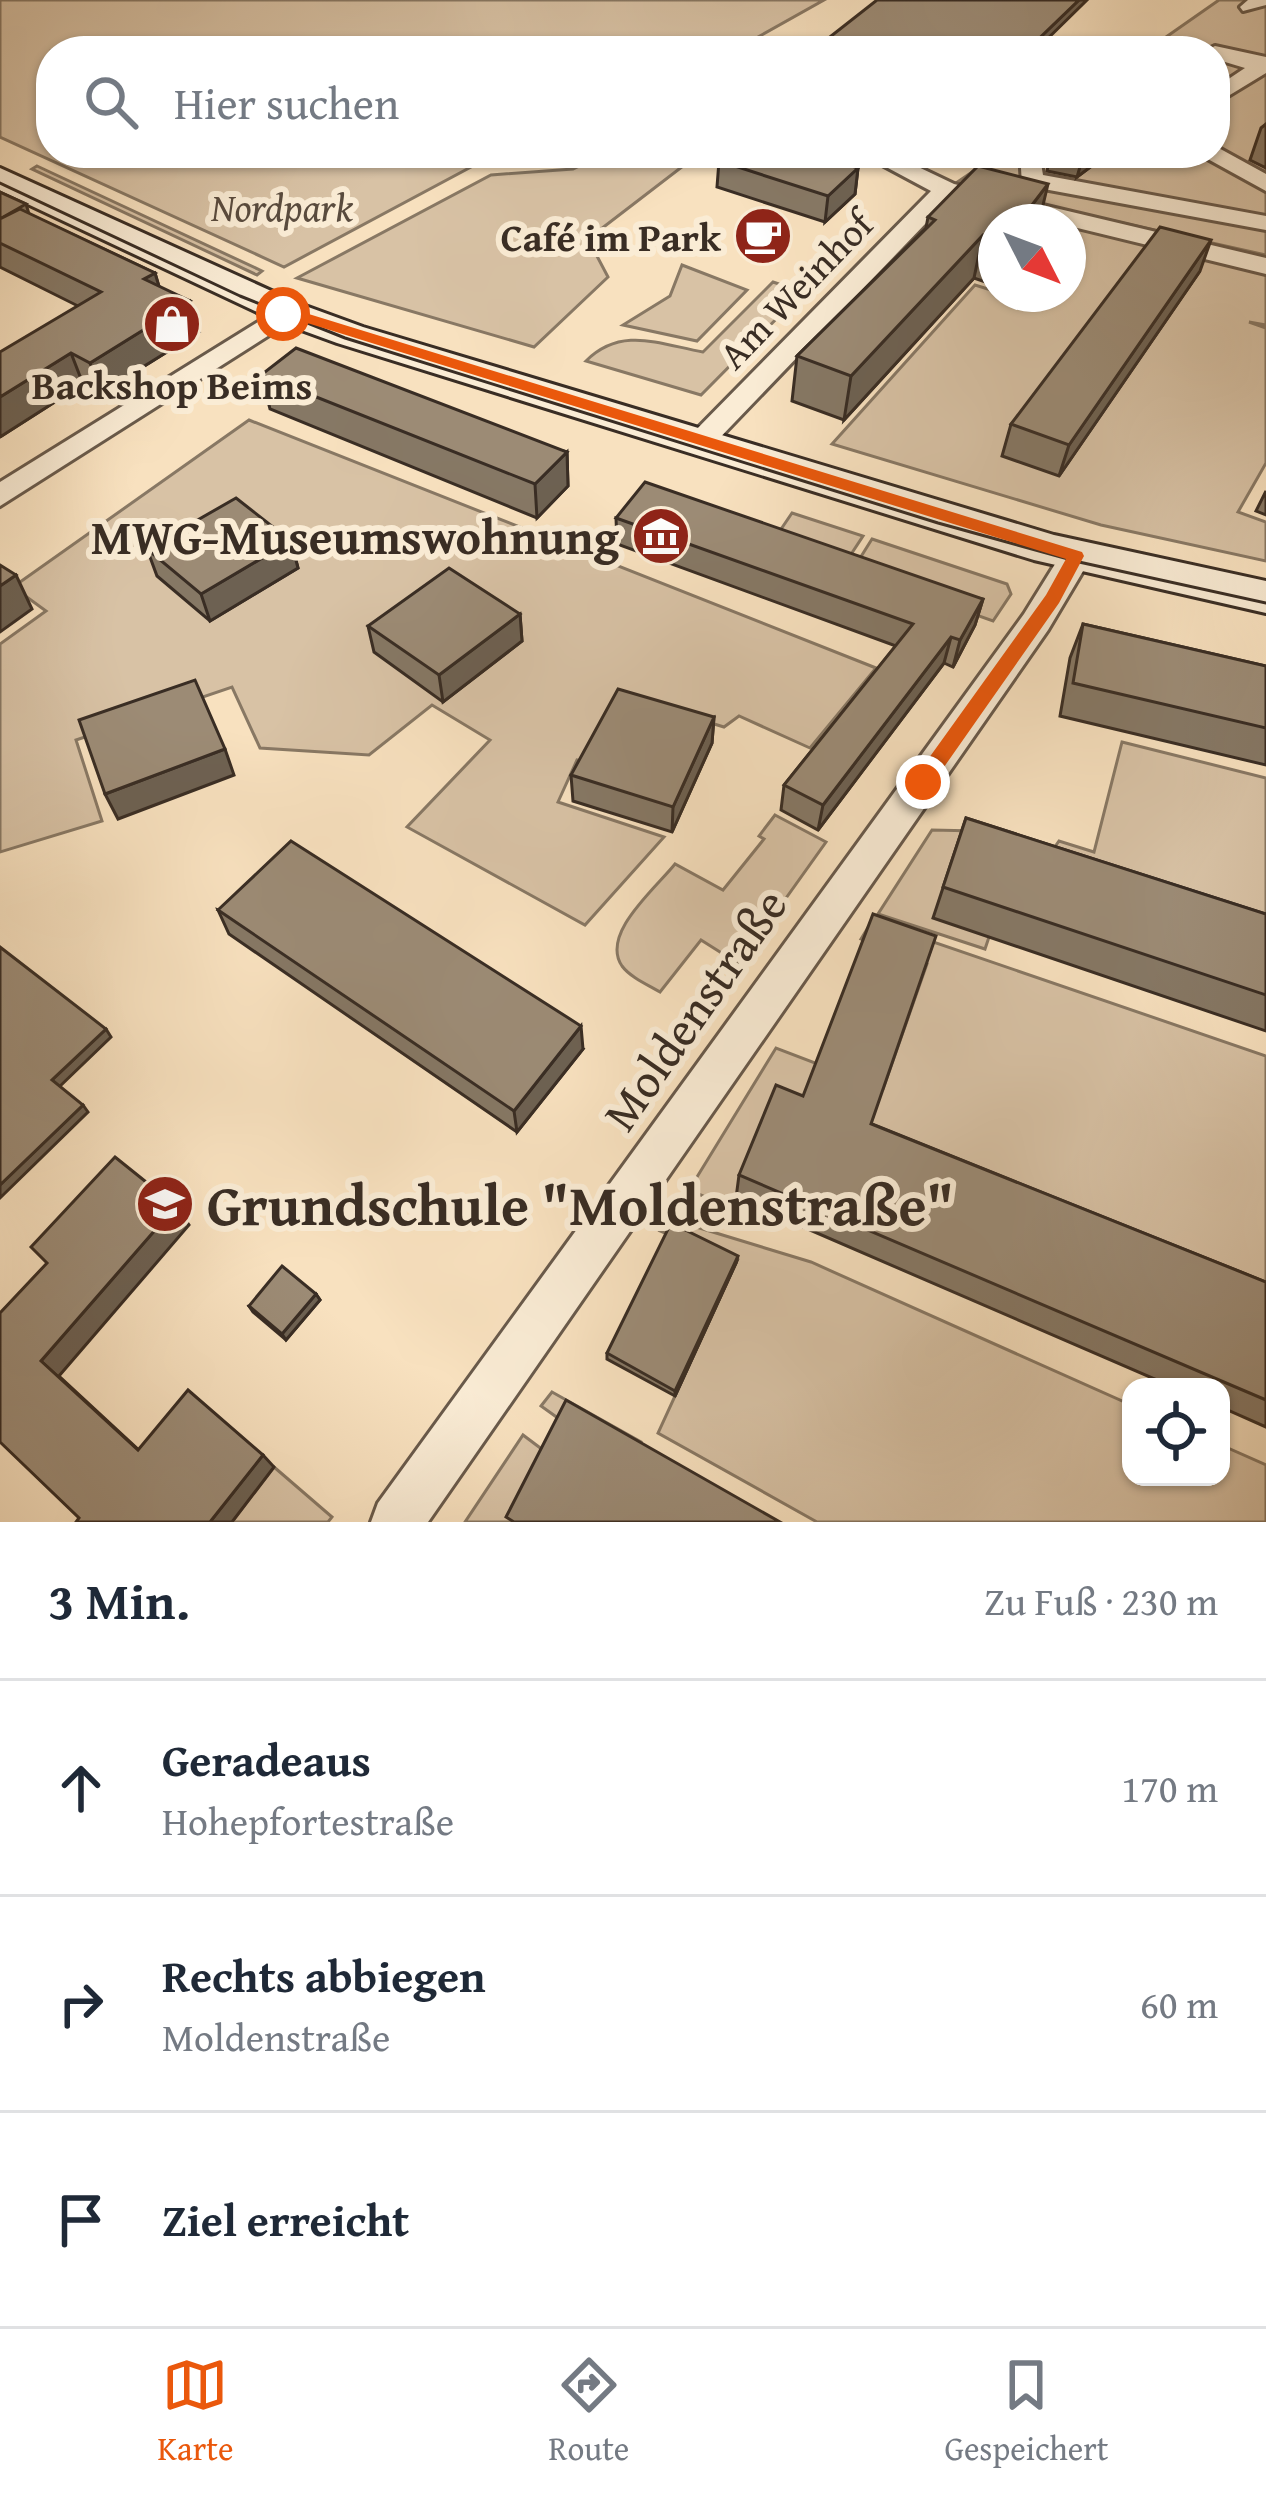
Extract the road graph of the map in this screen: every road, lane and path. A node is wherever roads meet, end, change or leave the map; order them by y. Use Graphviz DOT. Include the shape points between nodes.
graph roads {
  1 [pos="1230,56"];
  2 [pos="1262,64"];
  3 [pos="1230,87"];
  4 [pos="1230,163"];
  5 [pos="903,168"];
  6 [pos="1033,168"];
  7 [pos="0,178"];
  8 [pos="1266,184"];
  9 [pos="946,189"];
  10 [pos="1266,223"];
  11 [pos="1264,264"];
  12 [pos="286,312"];
  13 [pos="699,443"];
  14 [pos="0,496"];
  15 [pos="1076,556"];
  16 [pos="1266,597"];
  17 [pos="397,1522"];
  1 -- 2 [label="street"];
  2 -- 3 [label="street"];
  4 -- 8 [label="street"];
  5 -- 9 [label="street"];
  6 -- 10 [label="street" via="1030,180"];
  7 -- 12 [label="street"];
  9 -- 11 [label="street"];
  9 -- 13 [label="street, Am Weinhof"];
  12 -- 13 [label="street"];
  12 -- 14 [label="street"];
  13 -- 15 [label="street"];
  15 -- 16 [label="street"];
  15 -- 17 [label="street, Moldenstraße"];
}
